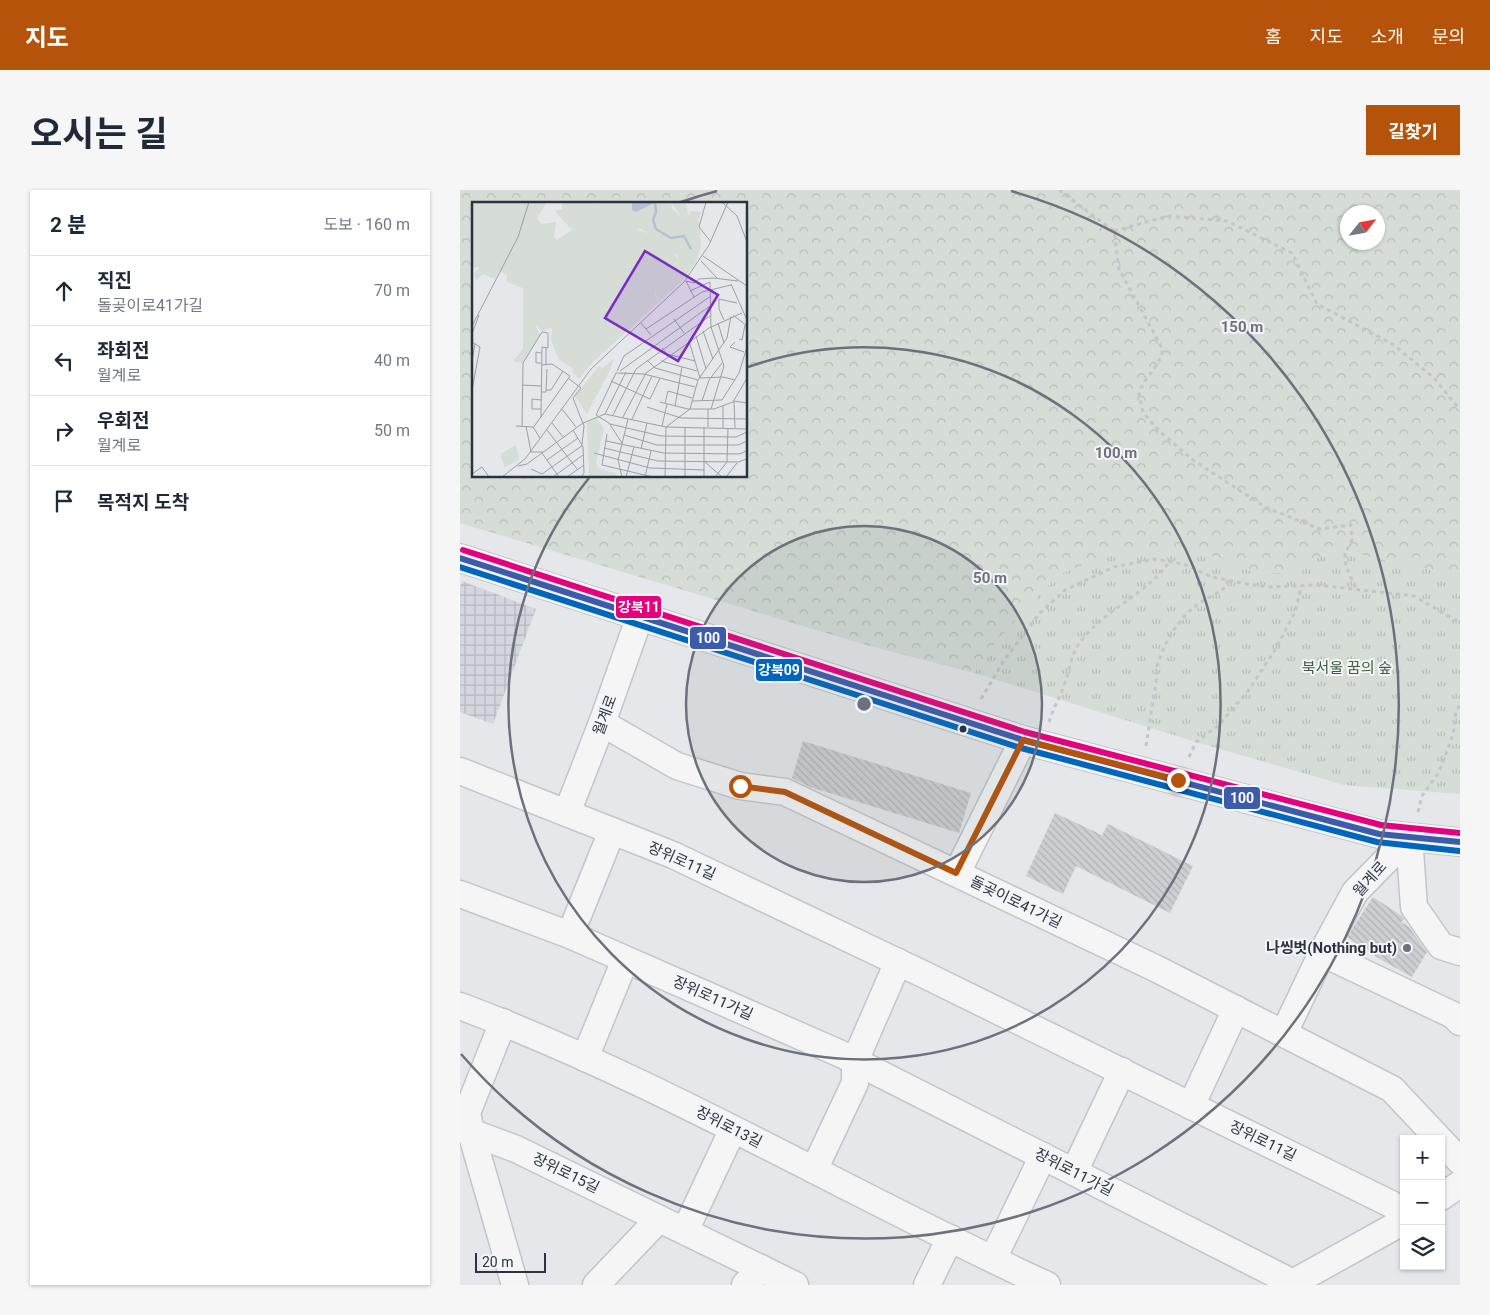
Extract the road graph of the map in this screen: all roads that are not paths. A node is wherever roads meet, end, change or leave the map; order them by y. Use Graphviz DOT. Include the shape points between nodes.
graph roads {
  1 [pos="460,558"];
  2 [pos="640,616"];
  3 [pos="602,723"];
  4 [pos="1032,742"];
  5 [pos="460,771"];
  6 [pos="568,812"];
  7 [pos="612,830"];
  8 [pos="1412,837"];
  9 [pos="1460,842"];
  10 [pos="956,873"];
  11 [pos="460,894"];
  12 [pos="570,935"];
  13 [pos="1460,952"];
  14 [pos="1322,953"];
  15 [pos="625,960"];
  16 [pos="898,962"];
  17 [pos="460,1006"];
  18 [pos="1236,1009"];
  19 [pos="503,1022"];
  20 [pos="1460,1022"];
  21 [pos="1284,1033"];
  22 [pos="585,1058"];
  23 [pos="855,1062"];
  24 [pos="1122,1072"];
  25 [pos="1191,1106"];
  26 [pos="733,1129"];
  27 [pos="465,1130"];
  28 [pos="1435,1135"];
  29 [pos="1445,1145"];
  30 [pos="1043,1156"];
  31 [pos="1460,1161"];
  32 [pos="814,1170"];
  33 [pos="1074,1172"];
  34 [pos="1460,1184"];
  35 [pos="1445,1194"];
  36 [pos="1400,1210"];
  37 [pos="660,1219"];
  38 [pos="1400,1222"];
  39 [pos="685,1231"];
  40 [pos="950,1238"];
  41 [pos="993,1259"];
  42 [pos="753,1277"];
  43 [pos="1291,1284"];
  44 [pos="515,1285"];
  45 [pos="596,1285"];
  46 [pos="795,1285"];
  47 [pos="927,1285"];
  48 [pos="1047,1285"];
  1 -- 2 [label="main road"];
  2 -- 3 [label="street, 월계로"];
  2 -- 4 [label="main road"];
  3 -- 6 [label="street, 월계로"];
  3 -- 10 [label="street, 돌곶이로41가길" via="677,766 740,786 785,792"];
  4 -- 8 [label="main road" via="1378,834"];
  4 -- 10 [label="street"];
  5 -- 6 [label="street, 장위로11길"];
  6 -- 7 [label="street, 장위로11길"];
  7 -- 12 [label="street"];
  7 -- 16 [label="street, 장위로11길" via="673,855"];
  8 -- 9 [label="main road"];
  8 -- 13 [label="street" via="1414,907 1441,946"];
  8 -- 14 [label="street, 월계로" via="1355,892"];
  10 -- 18 [label="street, 돌곶이로41가길"];
  11 -- 12 [label="street, 장위로11가길"];
  12 -- 15 [label="street, 장위로11가길"];
  14 -- 20 [label="street" via="1453,1015"];
  14 -- 21 [label="street, 월계로"];
  15 -- 22 [label="street"];
  15 -- 23 [label="street, 장위로11가길"];
  16 -- 23 [label="street"];
  16 -- 24 [label="street, 장위로11길"];
  17 -- 19 [label="street, 장위로13길"];
  18 -- 21 [label="street, 돌곶이로41가길"];
  18 -- 25 [label="street"];
  19 -- 22 [label="street, 장위로13길"];
  19 -- 27 [label="street" via="467,1112"];
  21 -- 28 [label="street, 돌곶이로41가길" via="1392,1089"];
  22 -- 26 [label="street, 장위로13길"];
  23 -- 30 [label="street, 장위로11가길"];
  23 -- 32 [label="street" via="855,1083"];
  24 -- 25 [label="street, 장위로11길"];
  24 -- 33 [label="street"];
  25 -- 36 [label="street, 장위로11길"];
  26 -- 32 [label="street, 장위로13길"];
  26 -- 39 [label="street"];
  27 -- 37 [label="street, 장위로15길" via="516,1149"];
  27 -- 44 [label="street"];
  29 -- 31 [label="street, 돌곶이로41가길"];
  30 -- 33 [label="street, 장위로11가길"];
  30 -- 41 [label="street"];
  32 -- 40 [label="street, 장위로13길"];
  33 -- 43 [label="street, 장위로11가길"];
  34 -- 35 [label="street"];
  37 -- 39 [label="street, 장위로15길"];
  37 -- 45 [label="street"];
  38 -- 43 [label="street"];
  39 -- 42 [label="street, 장위로15길"];
  40 -- 41 [label="street, 장위로13길"];
  40 -- 47 [label="street"];
  41 -- 48 [label="street, 장위로13길"];
  42 -- 46 [label="street, 장위로15길"];
}
